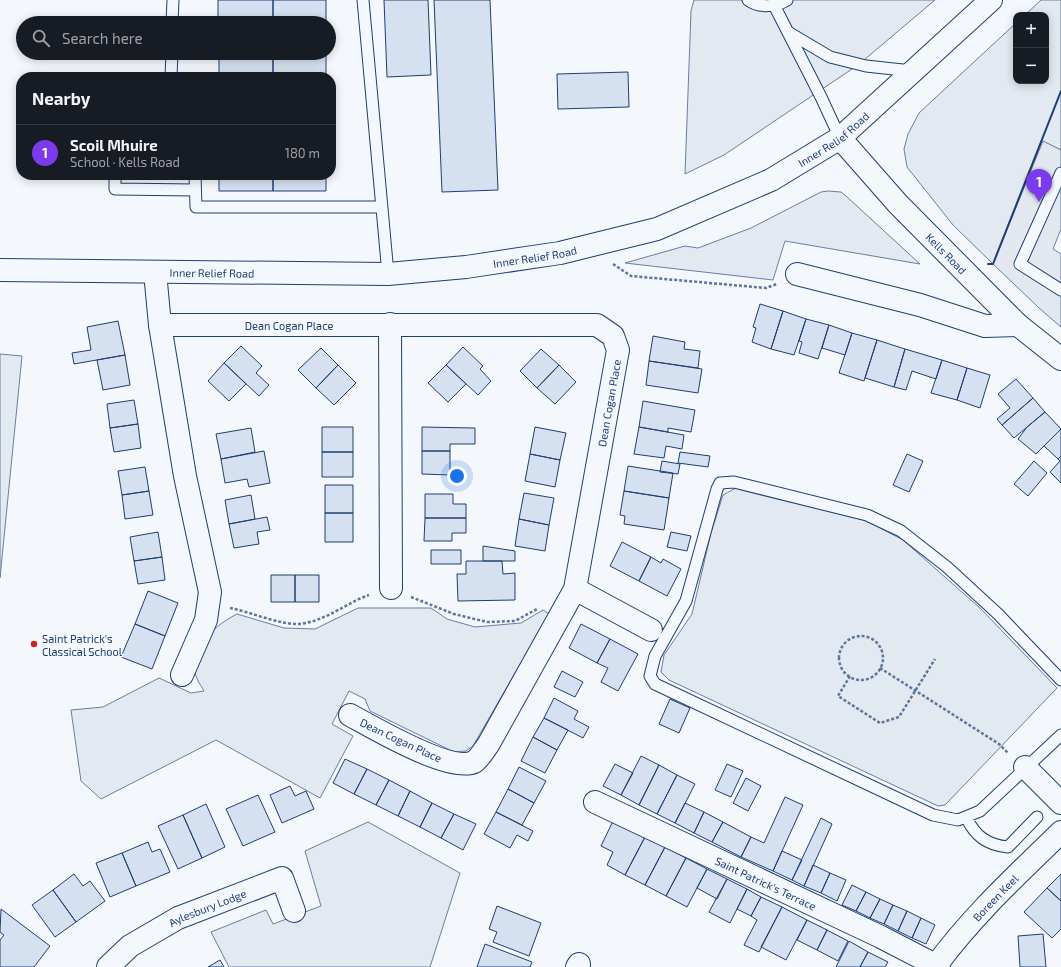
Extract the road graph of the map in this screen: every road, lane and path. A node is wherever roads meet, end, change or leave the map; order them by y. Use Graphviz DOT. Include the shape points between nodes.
graph roads {
  1 [pos="173,0"];
  2 [pos="363,0"];
  3 [pos="748,0"];
  4 [pos="787,0"];
  5 [pos="992,0"];
  6 [pos="774,5"];
  7 [pos="172,16"];
  8 [pos="787,31"];
  9 [pos="172,60"];
  10 [pos="913,71"];
  11 [pos="171,72"];
  12 [pos="840,138"];
  13 [pos="1061,173"];
  14 [pos="115,180"];
  15 [pos="195,180"];
  16 [pos="195,190"];
  17 [pos="382,207"];
  18 [pos="585,247"];
  19 [pos="0,270"];
  20 [pos="155,272"];
  21 [pos="388,274"];
  22 [pos="797,274"];
  23 [pos="1061,290"];
  24 [pos="390,324"];
  25 [pos="1018,325"];
  26 [pos="160,326"];
  27 [pos="1061,359"];
  28 [pos="391,588"];
  29 [pos="575,589"];
  30 [pos="651,630"];
  31 [pos="935,659"];
  32 [pos="880,668"];
  33 [pos="182,675"];
  34 [pos="850,676"];
  35 [pos="1061,680"];
  36 [pos="915,691"];
  37 [pos="350,715"];
  38 [pos="1061,735"];
  39 [pos="1025,767"];
  40 [pos="595,802"];
  41 [pos="1061,803"];
  42 [pos="966,817"];
  43 [pos="1038,817"];
  44 [pos="1061,832"];
  45 [pos="294,912"];
  46 [pos="937,966"];
  47 [pos="108,967"];
  1 -- 7 [label="lane"];
  2 -- 17 [label="lane"];
  3 -- 6 [label="lane" via="762,5"];
  4 -- 6 [label="lane"];
  5 -- 10 [label="street, Inner Relief Road"];
  6 -- 8 [label="lane"];
  8 -- 10 [label="lane" via="830,57 866,66"];
  8 -- 12 [label="lane"];
  9 -- 11 [label="lane"];
  10 -- 12 [label="street, Inner Relief Road"];
  12 -- 18 [label="street, Inner Relief Road" via="771,180 657,229"];
  12 -- 25 [label="street, Kells Road" via="898,204"];
  13 -- 23 [label="lane" via="1020,264"];
  14 -- 16 [label="lane" via="115,189"];
  15 -- 16 [label="lane"];
  16 -- 17 [label="lane" via="196,207"];
  17 -- 21 [label="lane"];
  18 -- 21 [label="street, Inner Relief Road" via="466,267"];
  18 -- 22 [label="path" via="631,276 766,288"];
  19 -- 20 [label="street, Inner Relief Road"];
  20 -- 21 [label="street, Inner Relief Road"];
  20 -- 26 [label="street"];
  22 -- 25 [label="street" via="920,305 985,326"];
  24 -- 26 [label="street, Dean Cogan Place"];
  24 -- 28 [label="street"];
  24 -- 29 [label="street, Dean Cogan Place" via="597,326 613,336 618,350"];
  25 -- 27 [label="street, Kells Road"];
  26 -- 33 [label="street" via="185,476 210,592 206,620"];
  29 -- 30 [label="street"];
  29 -- 37 [label="street, Dean Cogan Place" via="488,745 475,761 461,764 438,759"];
  31 -- 36 [label="path"];
  32 -- 34 [label="path" via="876,674 863,679"];
  32 -- 34 [label="path" via="883,654 875,641 862,636 855,637 843,645 840,652 841,665"];
  32 -- 36 [label="path"];
  34 -- 36 [label="path" via="838,696 880,723 898,717"];
  35 -- 42 [label="lane" via="998,614 947,567 901,531 867,515 734,482 720,483 716,489 686,602 655,656 650,676 655,684 933,815 958,820"];
  36 -- 39 [label="path" via="998,744"];
  38 -- 39 [label="lane"];
  39 -- 41 [label="street"];
  39 -- 42 [label="lane" via="980,811"];
  40 -- 46 [label="street, Saint Patrick's Terrace"];
  42 -- 43 [label="lane" via="972,829 993,845 1008,847"];
  44 -- 46 [label="street, Boreen Keel" via="978,914 957,937"];
  45 -- 47 [label="street, Aylesbury Lodge" via="282,878 178,918 130,946"];
}
